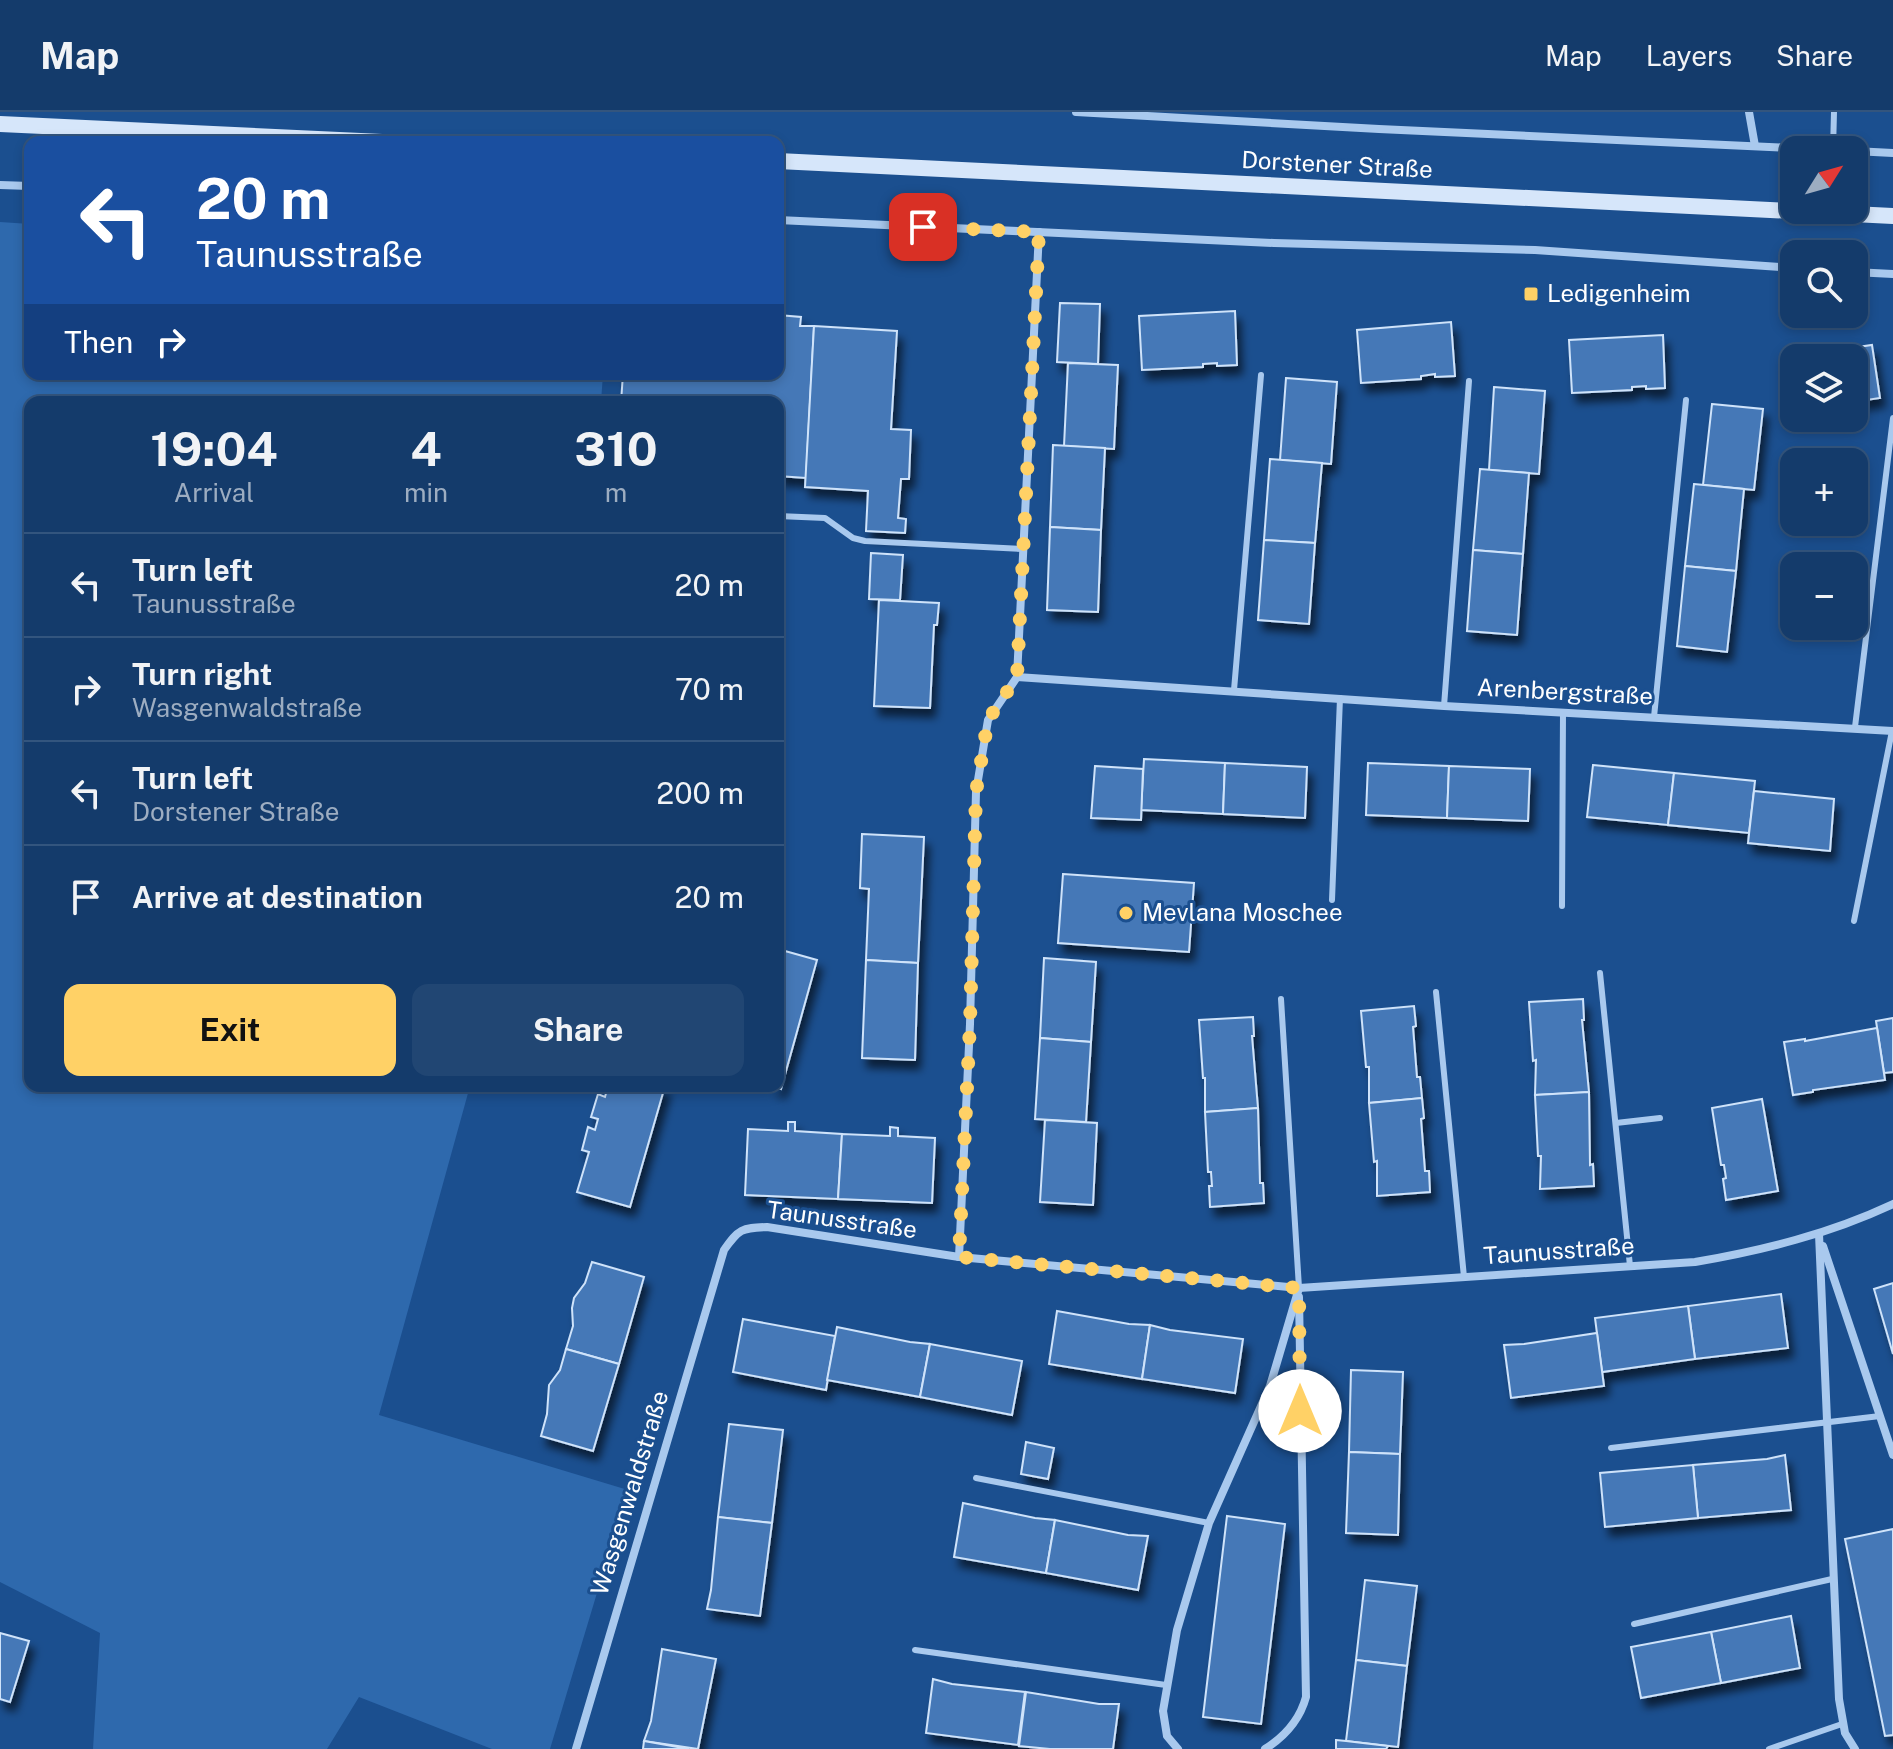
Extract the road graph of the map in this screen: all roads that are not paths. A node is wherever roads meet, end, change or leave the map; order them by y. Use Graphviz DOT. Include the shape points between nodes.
graph roads {
  1 [pos="1076,112"];
  2 [pos="1749,112"];
  3 [pos="1834,112"];
  4 [pos="0,124"];
  5 [pos="255,136"];
  6 [pos="1834,136"];
  7 [pos="1755,146"];
  8 [pos="1780,147"];
  9 [pos="1868,152"];
  10 [pos="1893,153"];
  11 [pos="784,161"];
  12 [pos="0,185"];
  13 [pos="24,186"];
  14 [pos="1893,216"];
  15 [pos="784,220"];
  16 [pos="1039,232"];
  17 [pos="1780,267"];
  18 [pos="1868,273"];
  19 [pos="1893,274"];
  20 [pos="1261,375"];
  21 [pos="1469,381"];
  22 [pos="1686,400"];
  23 [pos="1893,418"];
  24 [pos="784,516"];
  25 [pos="1023,549"];
  26 [pos="1017,677"];
  27 [pos="1234,690"];
  28 [pos="1340,698"];
  29 [pos="1444,706"];
  30 [pos="1563,712"];
  31 [pos="1654,717"];
  32 [pos="1855,727"];
  33 [pos="1892,731"];
  34 [pos="1332,900"];
  35 [pos="1562,906"];
  36 [pos="1854,921"];
  37 [pos="1600,973"];
  38 [pos="1436,992"];
  39 [pos="1281,999"];
  40 [pos="1660,1118"];
  41 [pos="1616,1123"];
  42 [pos="1893,1204"];
  43 [pos="1819,1234"];
  44 [pos="724,1250"];
  45 [pos="959,1257"];
  46 [pos="1630,1266"];
  47 [pos="1464,1277"];
  48 [pos="1299,1288"];
  49 [pos="1880,1416"];
  50 [pos="1828,1424"];
  51 [pos="1611,1448"];
  52 [pos="1893,1455"];
  53 [pos="976,1478"];
  54 [pos="1209,1523"];
  55 [pos="1832,1579"];
  56 [pos="1634,1624"];
  57 [pos="915,1650"];
  58 [pos="1166,1685"];
  59 [pos="1842,1724"];
  60 [pos="576,1749"];
  61 [pos="1178,1749"];
  62 [pos="1265,1749"];
  63 [pos="1769,1749"];
  64 [pos="1855,1749"];
  1 -- 7 [label="street, Dorstener Straße"];
  2 -- 7 [label="street"];
  3 -- 6 [label="lane"];
  4 -- 5 [label="main road"];
  7 -- 8 [label="street, Dorstener Straße"];
  9 -- 10 [label="street"];
  11 -- 14 [label="main road, Dorstener Straße"];
  12 -- 13 [label="street"];
  15 -- 16 [label="street"];
  16 -- 17 [label="street" via="1535,250"];
  16 -- 25 [label="street"];
  18 -- 19 [label="street"];
  20 -- 27 [label="lane"];
  21 -- 29 [label="lane"];
  22 -- 31 [label="lane"];
  23 -- 32 [label="lane"];
  24 -- 25 [label="lane" via="825,518 865,541"];
  25 -- 26 [label="street"];
  26 -- 27 [label="street, Arenbergstraße"];
  26 -- 45 [label="street" via="988,720 976,792"];
  27 -- 28 [label="street, Arenbergstraße"];
  28 -- 29 [label="street, Arenbergstraße"];
  28 -- 34 [label="lane"];
  29 -- 30 [label="street, Arenbergstraße"];
  30 -- 31 [label="street, Arenbergstraße"];
  30 -- 35 [label="lane"];
  31 -- 32 [label="street, Arenbergstraße"];
  32 -- 33 [label="street, Arenbergstraße"];
  33 -- 36 [label="lane"];
  37 -- 41 [label="lane"];
  38 -- 47 [label="lane"];
  39 -- 48 [label="lane"];
  40 -- 41 [label="lane"];
  41 -- 46 [label="lane"];
  42 -- 43 [label="street, Taunusstraße"];
  43 -- 46 [label="street, Taunusstraße" via="1695,1262"];
  43 -- 49 [label="street"];
  43 -- 50 [label="street"];
  44 -- 45 [label="street, Taunusstraße" via="737,1232 767,1227"];
  44 -- 60 [label="street, Wasgenwaldstraße"];
  45 -- 48 [label="street, Taunusstraße"];
  46 -- 47 [label="street, Taunusstraße"];
  47 -- 48 [label="street, Taunusstraße"];
  48 -- 54 [label="street" via="1270,1386"];
  48 -- 62 [label="street" via="1306,1697 1301,1715"];
  49 -- 50 [label="lane"];
  49 -- 52 [label="street"];
  50 -- 51 [label="lane"];
  50 -- 55 [label="street"];
  53 -- 54 [label="lane"];
  54 -- 58 [label="street"];
  55 -- 56 [label="lane"];
  55 -- 59 [label="street"];
  57 -- 58 [label="lane"];
  58 -- 61 [label="street" via="1164,1723"];
  59 -- 63 [label="lane"];
  59 -- 64 [label="street"];
}
